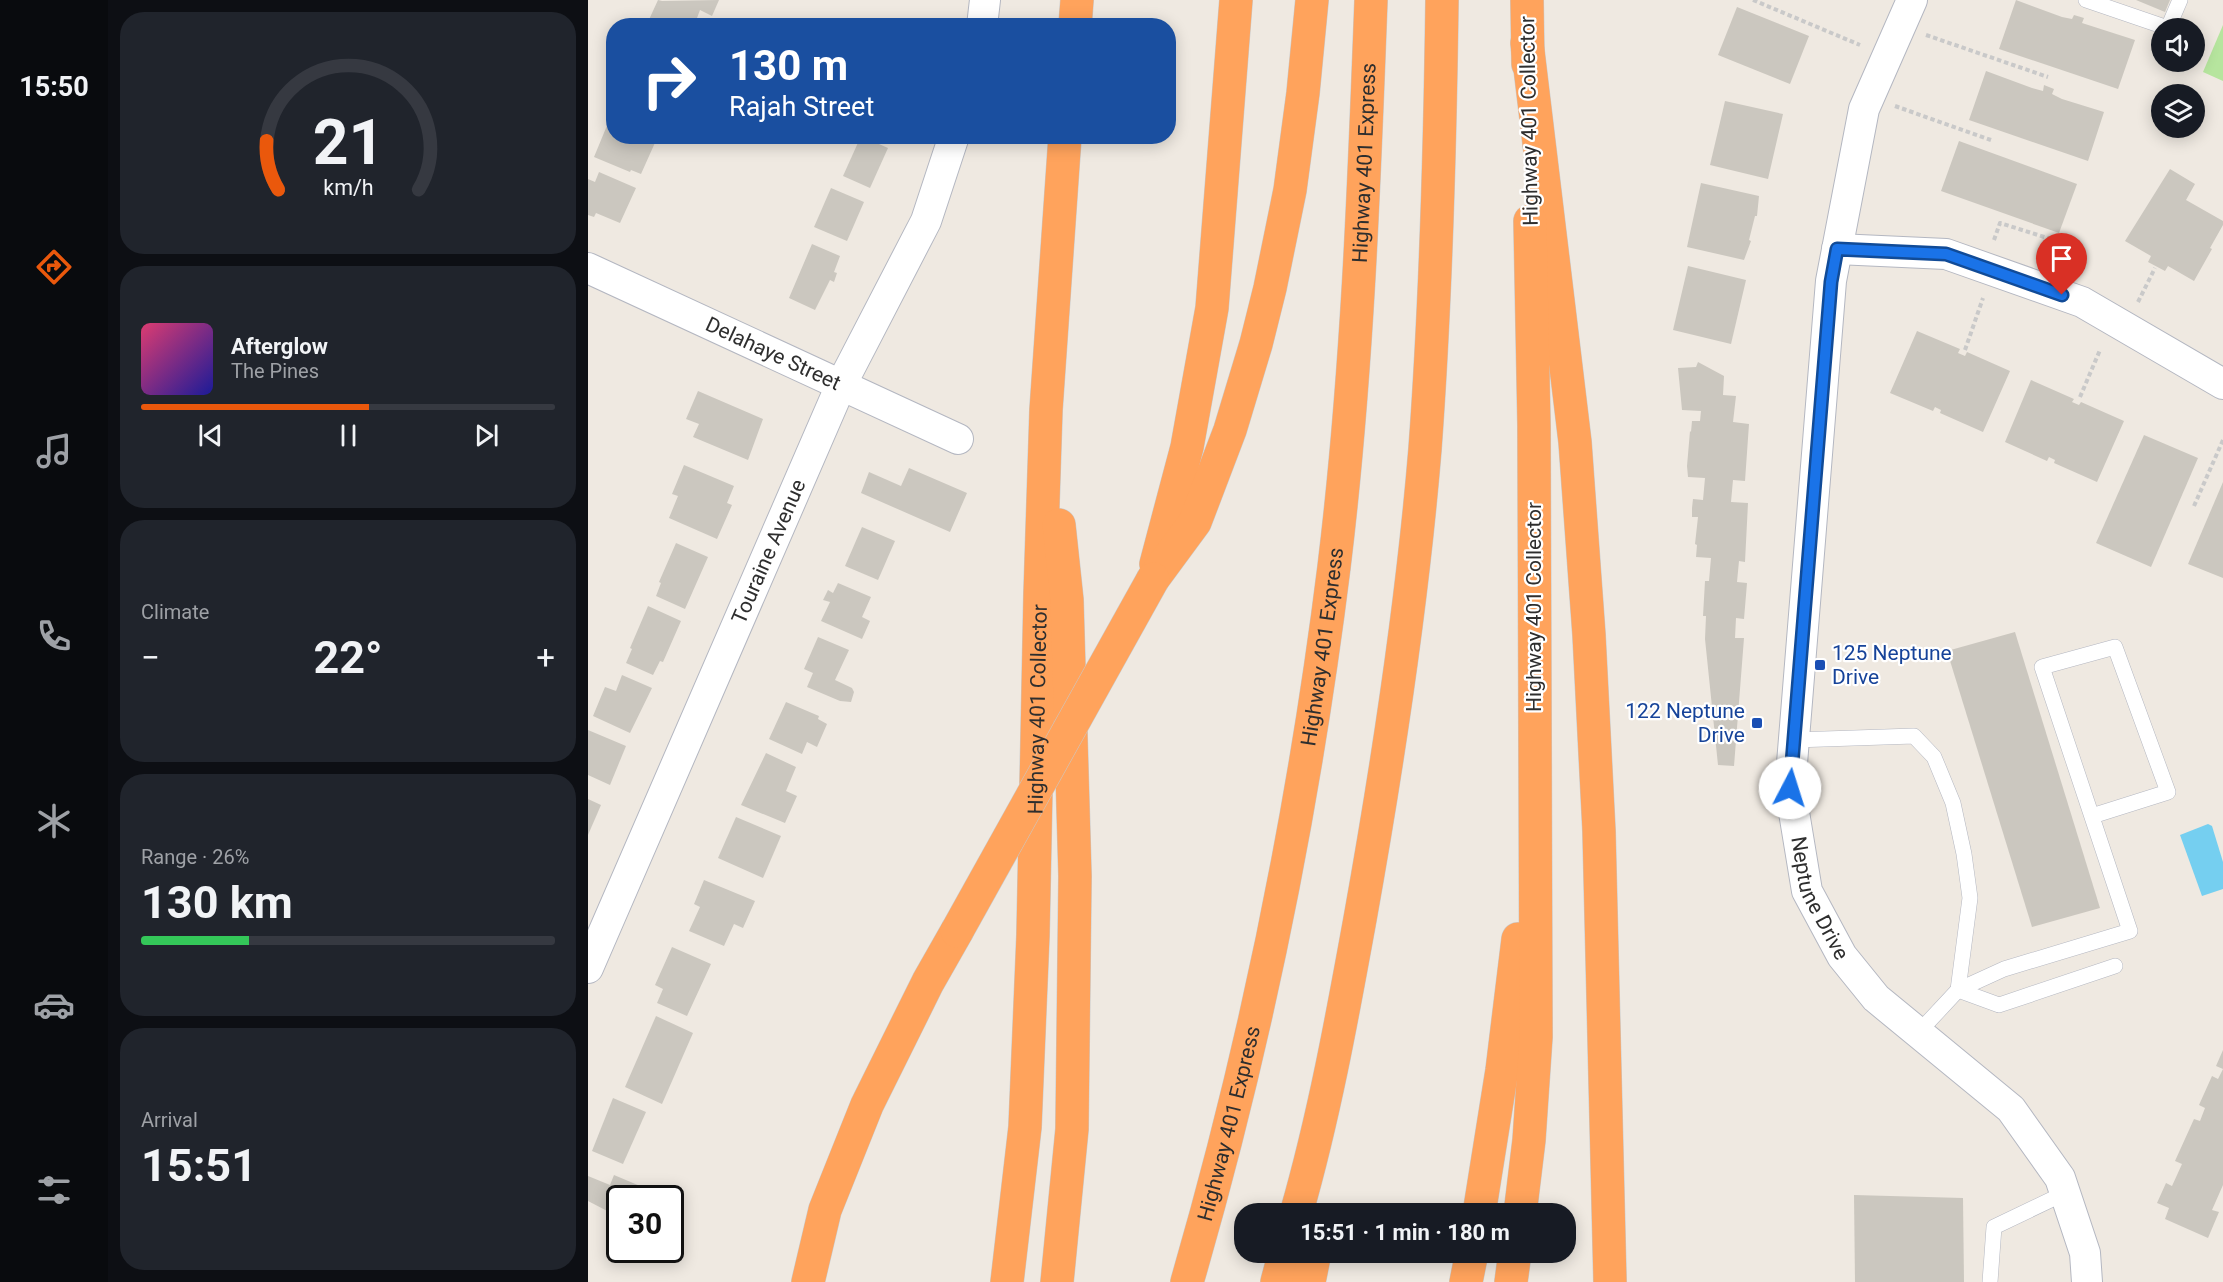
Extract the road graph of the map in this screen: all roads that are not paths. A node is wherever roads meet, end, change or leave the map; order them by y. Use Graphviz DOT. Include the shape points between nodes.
graph roads {
  1 [pos="984,0"];
  2 [pos="1077,0"];
  3 [pos="1236,0"];
  4 [pos="1312,0"];
  5 [pos="1371,0"];
  6 [pos="1442,0"];
  7 [pos="1527,0"];
  8 [pos="1912,0"];
  9 [pos="2086,0"];
  10 [pos="2180,0"];
  11 [pos="983,18"];
  12 [pos="1076,18"];
  13 [pos="1527,43"];
  14 [pos="951,144"];
  15 [pos="1064,144"];
  16 [pos="1837,249"];
  17 [pos="588,268"];
  18 [pos="2223,384"];
  19 [pos="842,385"];
  20 [pos="1046,410"];
  21 [pos="958,440"];
  22 [pos="1153,579"];
  23 [pos="1794,741"];
  24 [pos="1534,812"];
  25 [pos="2092,816"];
  26 [pos="2115,966"];
  27 [pos="588,968"];
  28 [pos="1958,990"];
  29 [pos="1917,1034"];
  30 [pos="1338,1036"];
  31 [pos="2065,1193"];
  32 [pos="1299,1203"];
  33 [pos="1322,1203"];
  34 [pos="1481,1203"];
  35 [pos="1521,1203"];
  36 [pos="1282,1263"];
  37 [pos="1313,1263"];
  38 [pos="1470,1263"];
  39 [pos="1514,1263"];
  40 [pos="808,1282"];
  41 [pos="1007,1282"];
  42 [pos="1057,1282"];
  43 [pos="1187,1282"];
  44 [pos="1277,1282"];
  45 [pos="1309,1282"];
  46 [pos="1466,1282"];
  47 [pos="1511,1282"];
  48 [pos="1610,1282"];
  49 [pos="1990,1282"];
  50 [pos="2087,1282"];
  1 -- 11 [label="street"];
  2 -- 12 [label="highway"];
  3 -- 22 [label="highway" via="1212,308 1187,447"];
  4 -- 22 [label="highway" via="1290,190 1256,344 1230,430 1195,522"];
  5 -- 43 [label="highway, Highway 401 Express" via="1346,441 1314,711 1254,1025"];
  6 -- 30 [label="highway" via="1425,450 1410,595 1380,810"];
  7 -- 13 [label="highway, Highway 401 Collector"];
  8 -- 16 [label="street, Neptune Drive" via="1864,109"];
  9 -- 10 [label="lane" via="2168,28"];
  13 -- 24 [label="highway, Highway 401 Collector" via="1534,426"];
  13 -- 48 [label="highway" via="1575,442 1589,635 1599,831"];
  14 -- 19 [label="street, Touraine Avenue" via="926,222"];
  15 -- 20 [label="highway, Highway 401 Collector"];
  16 -- 18 [label="street" via="1946,254 2082,302"];
  16 -- 23 [label="street, Neptune Drive" via="1831,282"];
  17 -- 19 [label="street, Delahaye Street"];
  19 -- 21 [label="street, Delahaye Street"];
  19 -- 27 [label="street, Touraine Avenue"];
  20 -- 41 [label="highway, Highway 401 Collector" via="1034,935 1025,1127"];
  20 -- 42 [label="highway" via="1067,600 1075,876 1072,1129"];
  22 -- 40 [label="highway, bridge" via="928,982 867,1105 825,1210"];
  23 -- 28 [label="lane" via="1914,736 1935,757 1953,803 1970,898"];
  23 -- 29 [label="street, Neptune Drive" via="1790,788 1807,891 1842,956 1876,998"];
  24 -- 34 [label="highway" via="1502,1071"];
  24 -- 35 [label="highway, Highway 401 Collector" via="1536,1037"];
  25 -- 25 [label="lane" via="2042,667 2115,646 2168,792"];
  25 -- 28 [label="lane" via="2130,931 2004,969"];
  26 -- 28 [label="lane" via="1999,1005"];
  28 -- 29 [label="lane"];
  29 -- 31 [label="street, Neptune Drive" via="2011,1109 2060,1178"];
  30 -- 32 [label="highway"];
  30 -- 33 [label="highway"];
  31 -- 49 [label="lane" via="1994,1227"];
  31 -- 50 [label="street, Neptune Drive" via="2085,1253"];
  36 -- 44 [label="highway"];
  37 -- 45 [label="highway"];
  38 -- 46 [label="highway"];
  39 -- 47 [label="highway"];
}
